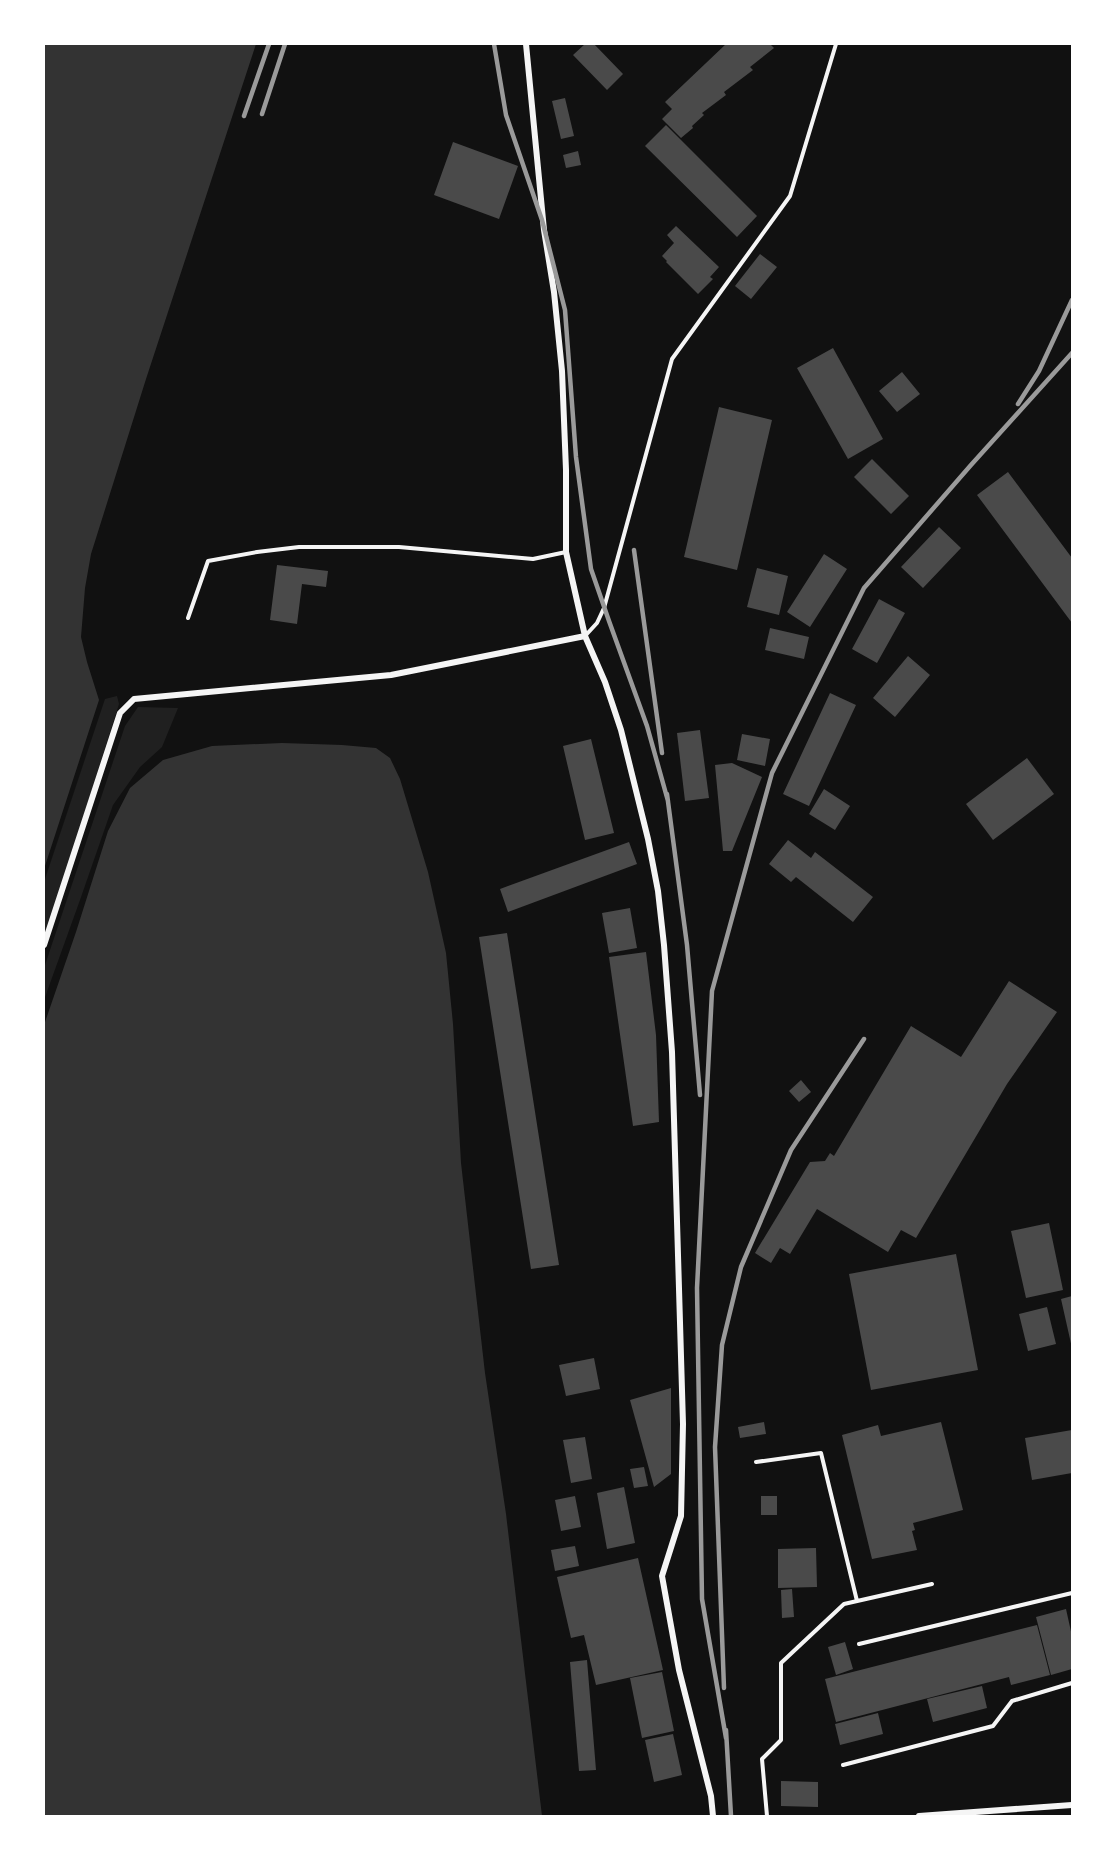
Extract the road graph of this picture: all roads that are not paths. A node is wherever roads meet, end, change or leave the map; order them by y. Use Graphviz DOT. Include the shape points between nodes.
graph roads {
  1 [pos="526,44"];
  2 [pos="836,44"];
  3 [pos="566,552"];
  4 [pos="188,618"];
  5 [pos="585,636"];
  6 [pos="44,945"];
  7 [pos="756,1462"];
  8 [pos="932,1584"];
  9 [pos="1072,1593"];
  10 [pos="857,1601"];
  11 [pos="859,1644"];
  12 [pos="1072,1683"];
  13 [pos="843,1765"];
  14 [pos="1072,1805"];
  15 [pos="997,1814"];
  16 [pos="713,1816"];
  17 [pos="767,1816"];
  18 [pos="919,1816"];
  1 -- 3 [label="street" via="562,371"];
  2 -- 5 [label="lane" via="790,196 672,359 604,608"];
  3 -- 4 [label="lane" via="533,559 399,547 299,547 257,552 208,561"];
  3 -- 5 [label="street"];
  5 -- 6 [label="street" via="391,675 134,699 120,713"];
  5 -- 16 [label="street" via="621,730 648,839 664,945 672,1052 683,1424 681,1516 662,1576"];
  7 -- 10 [label="lane" via="821,1453"];
  8 -- 10 [label="lane"];
  9 -- 11 [label="lane"];
  10 -- 17 [label="lane" via="844,1604 781,1663 782,1740 762,1759"];
  12 -- 13 [label="lane" via="1012,1701 993,1726"];
  14 -- 15 [label="street"];
  15 -- 18 [label="street"];
}
